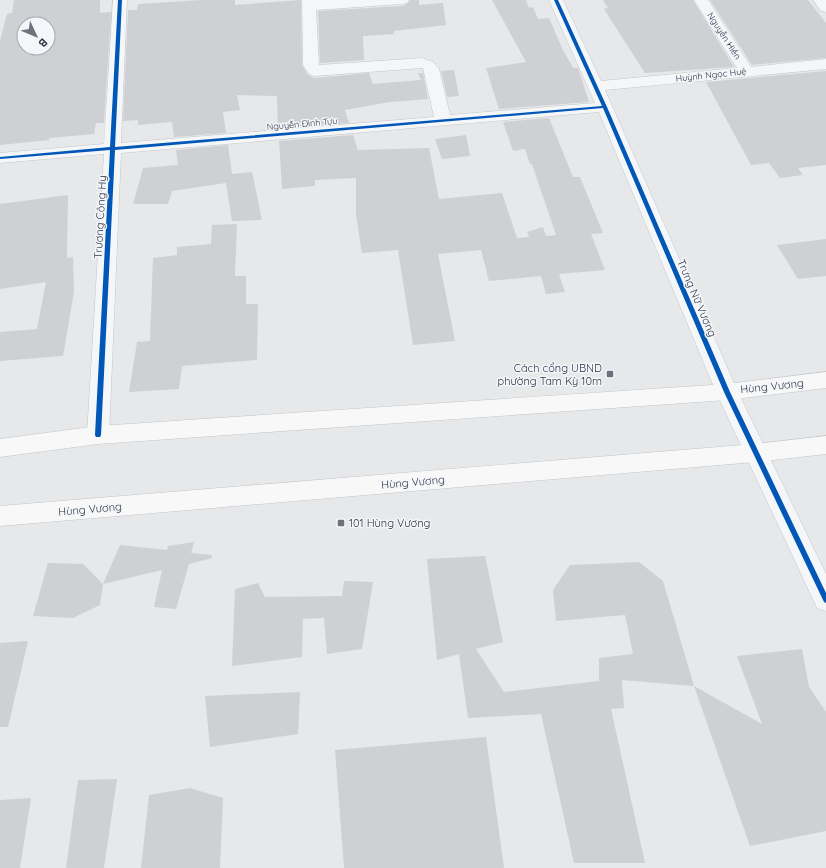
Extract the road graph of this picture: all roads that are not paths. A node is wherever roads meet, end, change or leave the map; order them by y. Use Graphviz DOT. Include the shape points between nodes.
graph roads {
  1 [pos="120,0"];
  2 [pos="402,0"];
  3 [pos="556,0"];
  4 [pos="701,0"];
  5 [pos="820,0"];
  6 [pos="309,3"];
  7 [pos="826,8"];
  8 [pos="826,64"];
  9 [pos="747,72"];
  10 [pos="595,86"];
  11 [pos="605,107"];
  12 [pos="443,121"];
  13 [pos="113,149"];
  14 [pos="0,158"];
  15 [pos="826,380"];
  16 [pos="727,392"];
  17 [pos="98,435"];
  18 [pos="826,445"];
  19 [pos="0,448"];
  20 [pos="755,453"];
  21 [pos="0,516"];
  22 [pos="826,600"];
  1 -- 13 [label="street, Trương Công Hy"];
  2 -- 6 [label="street"];
  3 -- 10 [label="street, Trưng Nữ Vương"];
  4 -- 9 [label="street, Nguyễn Hiền"];
  5 -- 7 [label="street"];
  6 -- 12 [label="street" via="311,65 314,71 428,64"];
  8 -- 9 [label="street, Huỳnh Ngọc Huệ"];
  9 -- 10 [label="street, Huỳnh Ngọc Huệ"];
  10 -- 11 [label="street, Trưng Nữ Vương"];
  11 -- 12 [label="street, Nguyễn Đình Tựu"];
  11 -- 16 [label="street, Trưng Nữ Vương"];
  12 -- 13 [label="street, Nguyễn Đình Tựu"];
  13 -- 14 [label="street, Nguyễn Đình Tựu"];
  13 -- 17 [label="street, Trương Công Hy"];
  15 -- 16 [label="main road, Hùng Vương"];
  16 -- 17 [label="main road, Hùng Vương"];
  16 -- 20 [label="street, Trưng Nữ Vương"];
  17 -- 19 [label="main road, Hùng Vương"];
  18 -- 20 [label="main road, Hùng Vương"];
  20 -- 21 [label="main road, Hùng Vương"];
  20 -- 22 [label="street, Trưng Nữ Vương"];
}
